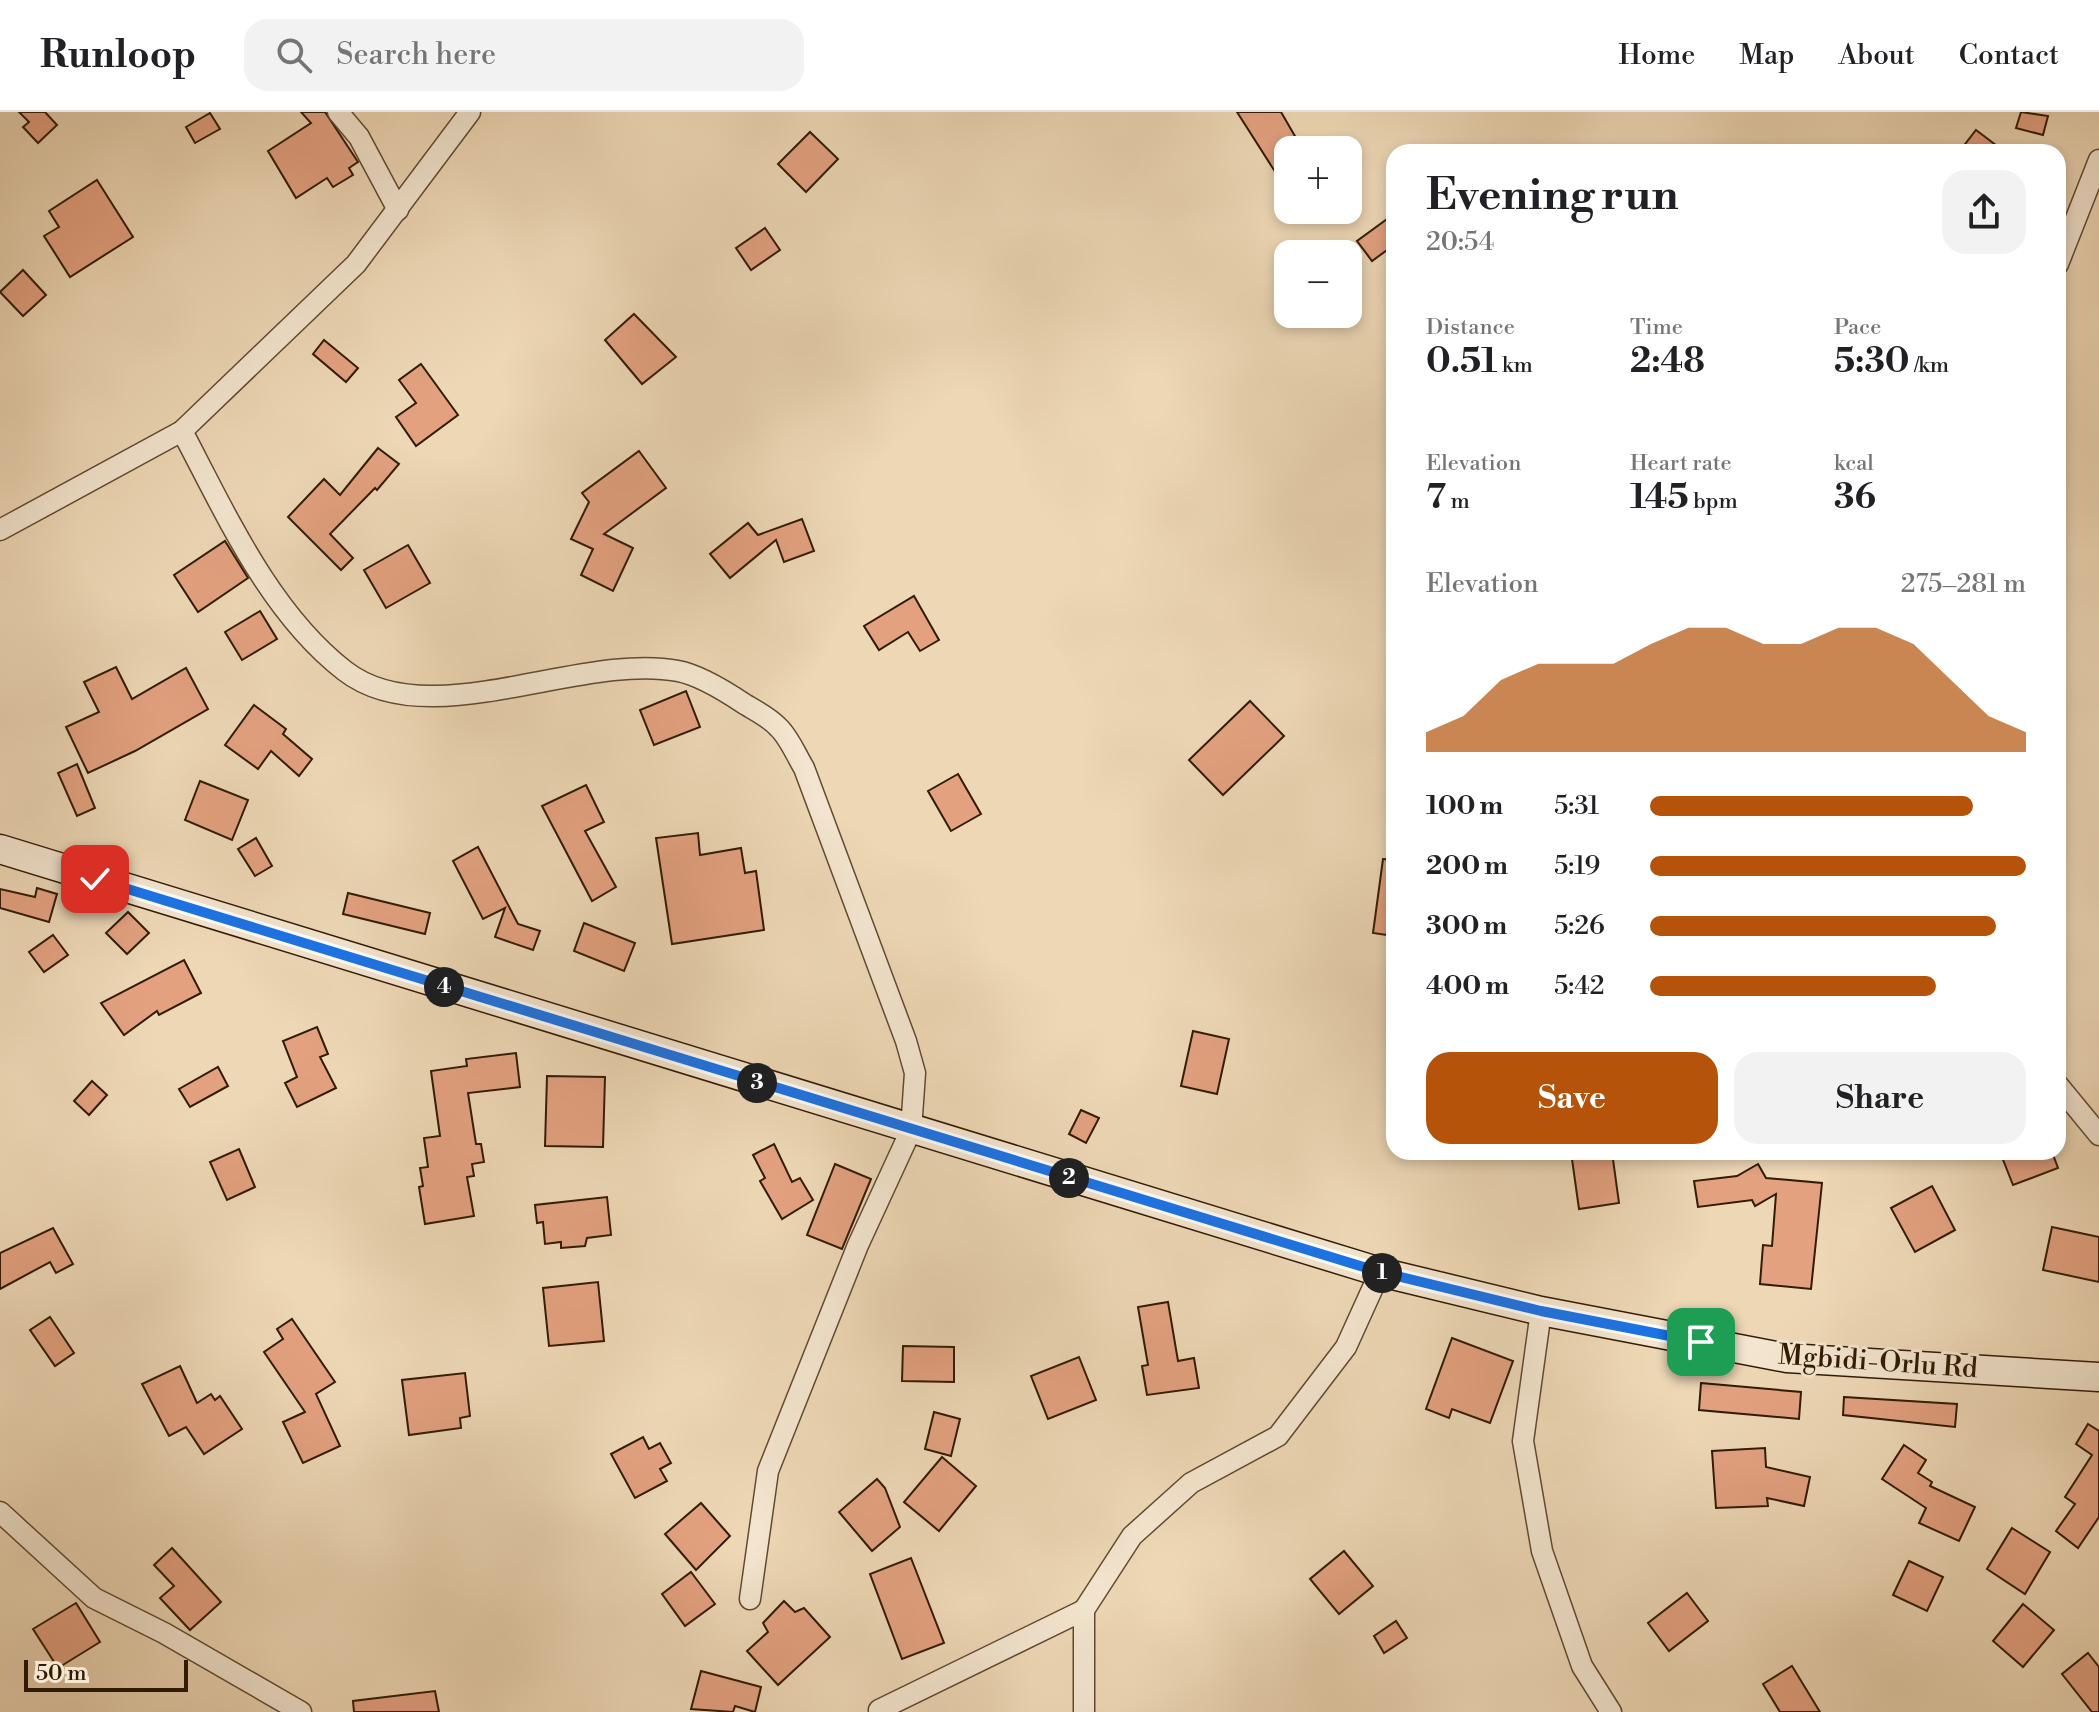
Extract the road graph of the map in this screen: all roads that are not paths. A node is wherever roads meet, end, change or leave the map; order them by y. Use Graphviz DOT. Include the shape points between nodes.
graph roads {
  1 [pos="338,112"];
  2 [pos="470,112"];
  3 [pos="2099,160"];
  4 [pos="398,210"];
  5 [pos="2066,244"];
  6 [pos="182,431"];
  7 [pos="0,530"];
  8 [pos="0,849"];
  9 [pos="2066,1095"];
  10 [pos="911,1130"];
  11 [pos="2099,1135"];
  12 [pos="1380,1272"];
  13 [pos="1541,1311"];
  14 [pos="2099,1377"];
  15 [pos="0,1512"];
  16 [pos="750,1599"];
  17 [pos="1084,1610"];
  18 [pos="879,1710"];
  19 [pos="301,1712"];
  20 [pos="1084,1712"];
  21 [pos="1611,1712"];
  1 -- 4 [label="street" via="359,137"];
  2 -- 4 [label="street"];
  3 -- 5 [label="street"];
  4 -- 6 [label="street" via="356,264"];
  6 -- 7 [label="street"];
  6 -- 10 [label="street" via="236,533 280,600 347,673 387,691 433,698 643,667 681,671 779,727 804,768 832,836 906,1041 915,1073"];
  8 -- 10 [label="main road, Mgbidi-Orlu Rd"];
  9 -- 11 [label="street"];
  10 -- 12 [label="main road, Mgbidi-Orlu Rd"];
  10 -- 16 [label="street" via="858,1245 768,1471"];
  12 -- 13 [label="main road, Mgbidi-Orlu Rd"];
  12 -- 17 [label="street" via="1346,1347 1278,1436 1191,1483 1132,1536"];
  13 -- 14 [label="main road, Mgbidi-Orlu Rd" via="1787,1358"];
  13 -- 21 [label="street" via="1523,1441 1542,1551 1582,1666"];
  15 -- 19 [label="street" via="94,1598"];
  17 -- 18 [label="street"];
  17 -- 20 [label="street"];
}
